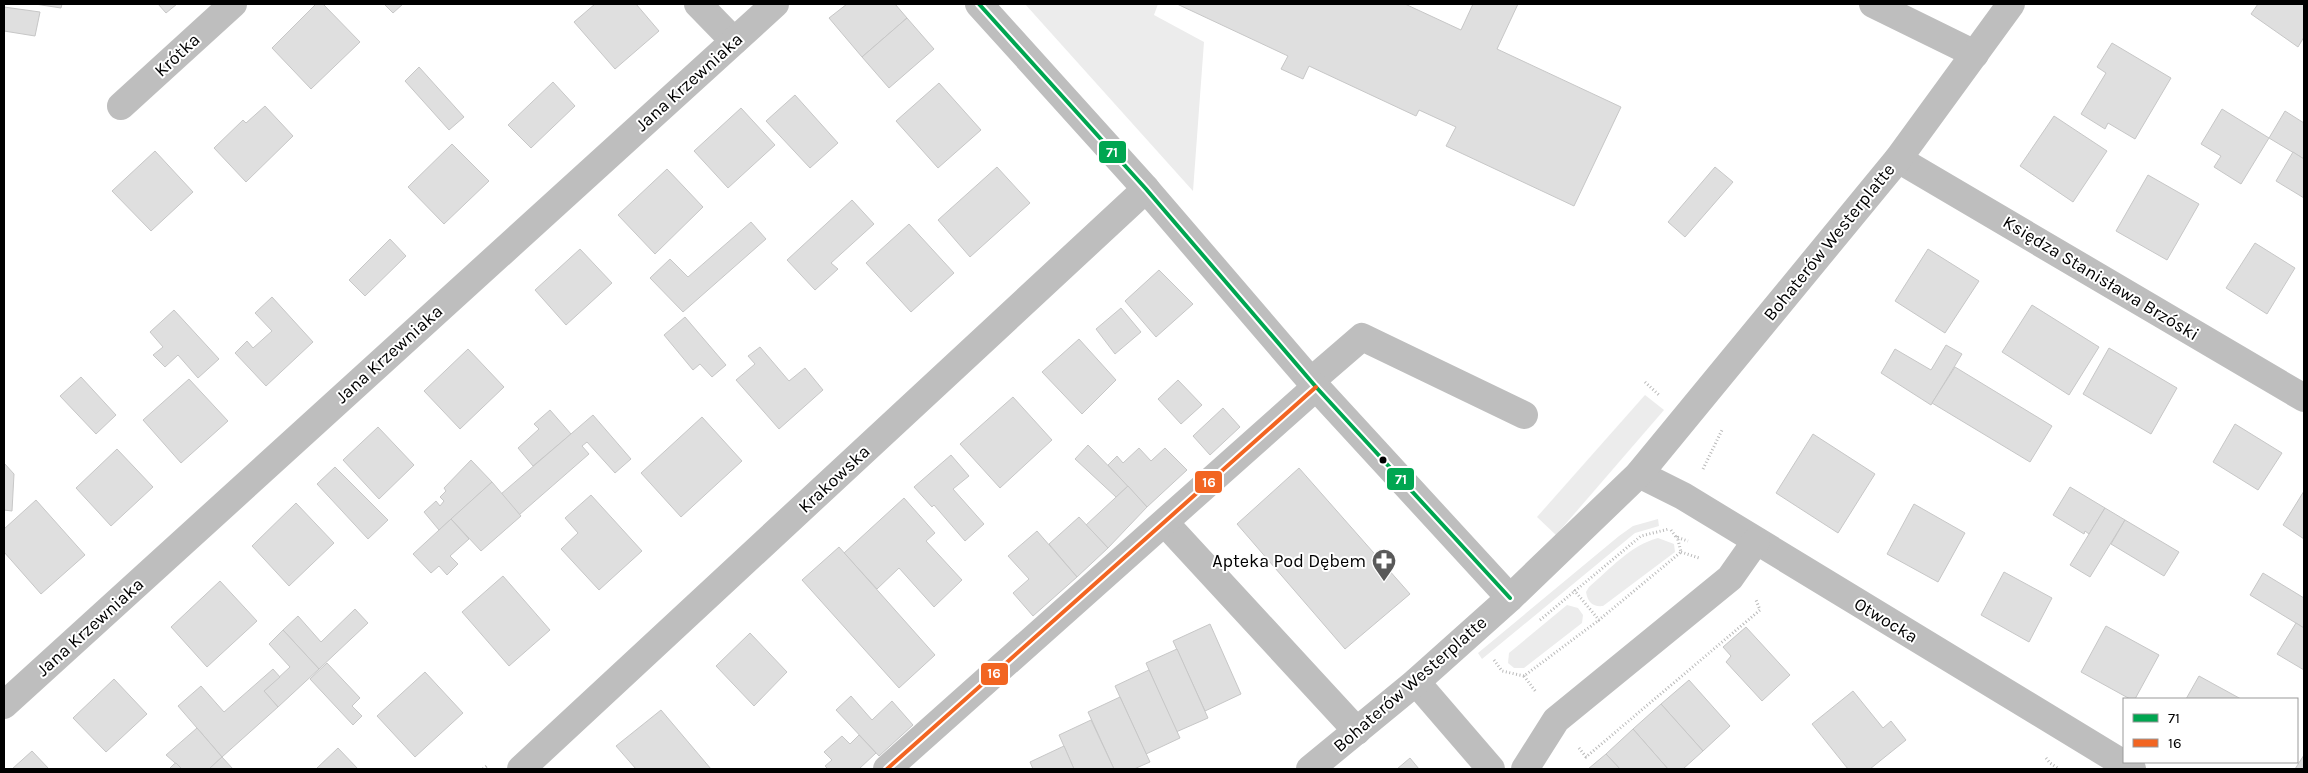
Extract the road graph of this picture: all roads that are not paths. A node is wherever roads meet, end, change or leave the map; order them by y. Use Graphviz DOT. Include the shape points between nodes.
graph roads {
  1 [pos="233,4"];
  2 [pos="698,4"];
  3 [pos="775,4"];
  4 [pos="979,4"];
  5 [pos="1873,4"];
  6 [pos="2011,4"];
  7 [pos="734,41"];
  8 [pos="1975,54"];
  9 [pos="121,106"];
  10 [pos="1898,159"];
  11 [pos="1146,190"];
  12 [pos="1314,384"];
  13 [pos="2304,398"];
  14 [pos="1524,415"];
  15 [pos="1639,474"];
  16 [pos="1165,523"];
  17 [pos="1756,540"];
  18 [pos="1510,598"];
  19 [pos="1416,682"];
  20 [pos="4,705"];
  21 [pos="1357,730"];
  22 [pos="521,769"];
  23 [pos="887,769"];
  24 [pos="1310,769"];
  25 [pos="1491,769"];
  26 [pos="1525,769"];
  27 [pos="2132,769"];
  1 -- 9 [label="street, Krótka"];
  2 -- 7 [label="street"];
  3 -- 7 [label="street, Jana Krzewniaka"];
  4 -- 11 [label="street"];
  5 -- 8 [label="street"];
  6 -- 8 [label="street, Bohaterów Westerplatte"];
  7 -- 20 [label="street, Jana Krzewniaka"];
  8 -- 10 [label="street, Bohaterów Westerplatte"];
  10 -- 13 [label="street, Księdza Stanisława Brzóski"];
  10 -- 15 [label="street, Bohaterów Westerplatte"];
  11 -- 12 [label="street"];
  11 -- 22 [label="street, Krakowska"];
  12 -- 14 [label="street" via="1362,337"];
  12 -- 16 [label="street"];
  12 -- 18 [label="street"];
  15 -- 17 [label="street, Otwocka" via="1690,515"];
  15 -- 18 [label="street, Bohaterów Westerplatte"];
  16 -- 21 [label="street"];
  16 -- 23 [label="street"];
  17 -- 26 [label="street" via="1730,578 1556,720"];
  17 -- 27 [label="street, Otwocka"];
  18 -- 19 [label="street, Bohaterów Westerplatte"];
  19 -- 21 [label="street, Bohaterów Westerplatte"];
  19 -- 25 [label="street"];
  21 -- 24 [label="street, Bohaterów Westerplatte"];
}
